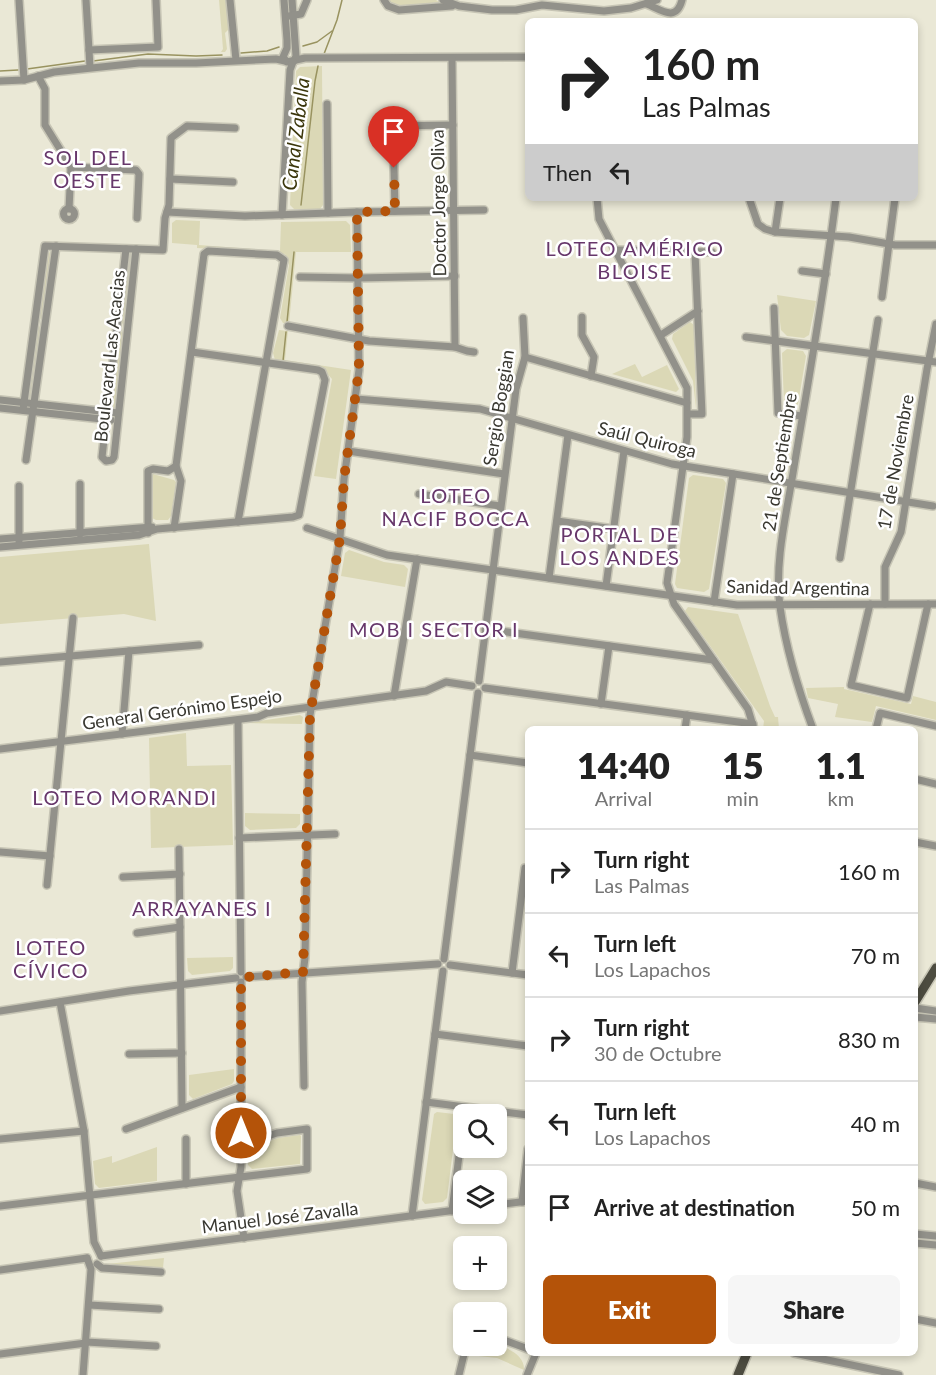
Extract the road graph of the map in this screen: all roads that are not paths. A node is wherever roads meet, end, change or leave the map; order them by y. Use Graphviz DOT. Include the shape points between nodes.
graph roads {
  1 [pos="19,0"];
  2 [pos="86,0"];
  3 [pos="156,0"];
  4 [pos="230,0"];
  5 [pos="284,0"];
  6 [pos="292,0"];
  7 [pos="307,0"];
  8 [pos="384,0"];
  9 [pos="443,0"];
  10 [pos="544,0"];
  11 [pos="559,0"];
  12 [pos="657,0"];
  13 [pos="682,0"];
  14 [pos="646,4"];
  15 [pos="459,6"];
  16 [pos="537,6"];
  17 [pos="567,7"];
  18 [pos="290,16"];
  19 [pos="89,50"];
  20 [pos="285,51"];
  21 [pos="525,57"];
  22 [pos="452,58"];
  23 [pos="276,59"];
  24 [pos="292,59"];
  25 [pos="236,60"];
  26 [pos="90,68"];
  27 [pos="38,76"];
  28 [pos="24,80"];
  29 [pos="0,81"];
  30 [pos="327,104"];
  31 [pos="453,125"];
  32 [pos="236,128"];
  33 [pos="71,166"];
  34 [pos="170,179"];
  35 [pos="233,182"];
  36 [pos="597,201"];
  37 [pos="750,201"];
  38 [pos="780,201"];
  39 [pos="836,201"];
  40 [pos="895,201"];
  41 [pos="69,209"];
  42 [pos="484,210"];
  43 [pos="395,211"];
  44 [pos="454,211"];
  45 [pos="167,212"];
  46 [pos="357,212"];
  47 [pos="328,213"];
  48 [pos="282,215"];
  49 [pos="137,218"];
  50 [pos="775,232"];
  51 [pos="832,235"];
  52 [pos="889,244"];
  53 [pos="936,245"];
  54 [pos="56,246"];
  55 [pos="126,249"];
  56 [pos="136,249"];
  57 [pos="616,250"];
  58 [pos="695,252"];
  59 [pos="712,252"];
  60 [pos="802,271"];
  61 [pos="826,274"];
  62 [pos="455,276"];
  63 [pos="300,277"];
  64 [pos="358,278"];
  65 [pos="882,297"];
  66 [pos="774,308"];
  67 [pos="698,311"];
  68 [pos="582,317"];
  69 [pos="524,318"];
  70 [pos="878,320"];
  71 [pos="35,321"];
  72 [pos="45,322"];
  73 [pos="936,324"];
  74 [pos="288,326"];
  75 [pos="117,328"];
  76 [pos="128,329"];
  77 [pos="661,335"];
  78 [pos="746,337"];
  79 [pos="359,339"];
  80 [pos="776,341"];
  81 [pos="813,346"];
  82 [pos="455,347"];
  83 [pos="192,352"];
  84 [pos="474,352"];
  85 [pos="872,354"];
  86 [pos="525,357"];
  87 [pos="932,361"];
  88 [pos="267,362"];
  89 [pos="591,376"];
  90 [pos="356,399"];
  91 [pos="0,400"];
  92 [pos="687,403"];
  93 [pos="23,406"];
  94 [pos="0,408"];
  95 [pos="33,408"];
  96 [pos="688,414"];
  97 [pos="107,416"];
  98 [pos="802,416"];
  99 [pos="118,417"];
  100 [pos="512,419"];
  101 [pos="568,435"];
  102 [pos="624,450"];
  103 [pos="348,451"];
  104 [pos="26,460"];
  105 [pos="176,466"];
  106 [pos="683,466"];
  107 [pos="504,474"];
  108 [pos="733,474"];
  109 [pos="792,483"];
  110 [pos="80,484"];
  111 [pos="19,486"];
  112 [pos="851,493"];
  113 [pos="419,494"];
  114 [pos="907,502"];
  115 [pos="500,506"];
  116 [pos="933,506"];
  117 [pos="557,521"];
  118 [pos="238,522"];
  119 [pos="174,528"];
  120 [pos="307,528"];
  121 [pos="614,529"];
  122 [pos="148,530"];
  123 [pos="80,536"];
  124 [pos="340,538"];
  125 [pos="0,539"];
  126 [pos="19,541"];
  127 [pos="0,547"];
  128 [pos="840,558"];
  129 [pos="417,559"];
  130 [pos="492,570"];
  131 [pos="549,578"];
  132 [pos="606,586"];
  133 [pos="670,595"];
  134 [pos="714,602"];
  135 [pos="870,604"];
  136 [pos="885,604"];
  137 [pos="932,604"];
  138 [pos="780,605"];
  139 [pos="73,618"];
  140 [pos="485,629"];
  141 [pos="199,645"];
  142 [pos="609,646"];
  143 [pos="129,651"];
  144 [pos="69,656"];
  145 [pos="713,660"];
  146 [pos="0,662"];
  147 [pos="476,683"];
  148 [pos="485,688"];
  149 [pos="478,693"];
  150 [pos="394,696"];
  151 [pos="601,704"];
  152 [pos="311,708"];
  153 [pos="687,715"];
  154 [pos="238,720"];
  155 [pos="685,726"];
  156 [pos="754,726"];
  157 [pos="812,726"];
  158 [pos="877,726"];
  159 [pos="936,726"];
  160 [pos="122,734"];
  161 [pos="60,741"];
  162 [pos="0,749"];
  163 [pos="470,755"];
  164 [pos="525,763"];
  165 [pos="918,780"];
  166 [pos="936,784"];
  167 [pos="335,834"];
  168 [pos="308,835"];
  169 [pos="936,837"];
  170 [pos="239,838"];
  171 [pos="918,843"];
  172 [pos="935,846"];
  173 [pos="179,849"];
  174 [pos="0,852"];
  175 [pos="50,856"];
  176 [pos="525,868"];
  177 [pos="180,874"];
  178 [pos="123,877"];
  179 [pos="47,885"];
  180 [pos="524,905"];
  181 [pos="180,927"];
  182 [pos="136,933"];
  183 [pos="444,959"];
  184 [pos="438,964"];
  185 [pos="450,965"];
  186 [pos="936,968"];
  187 [pos="443,971"];
  188 [pos="303,972"];
  189 [pos="512,973"];
  190 [pos="525,975"];
  191 [pos="241,977"];
  192 [pos="181,985"];
  193 [pos="918,997"];
  194 [pos="60,1002"];
  195 [pos="918,1008"];
  196 [pos="0,1011"];
  197 [pos="936,1011"];
  198 [pos="918,1017"];
  199 [pos="936,1019"];
  200 [pos="435,1034"];
  201 [pos="525,1046"];
  202 [pos="182,1053"];
  203 [pos="129,1054"];
  204 [pos="304,1086"];
  205 [pos="241,1087"];
  206 [pos="426,1102"];
  207 [pos="182,1108"];
  208 [pos="453,1110"];
  209 [pos="507,1114"];
  210 [pos="525,1115"];
  211 [pos="126,1129"];
  212 [pos="84,1131"];
  213 [pos="0,1139"];
  214 [pos="186,1139"];
  215 [pos="241,1145"];
  216 [pos="458,1158"];
  217 [pos="240,1177"];
  218 [pos="186,1184"];
  219 [pos="918,1184"];
  220 [pos="936,1187"];
  221 [pos="90,1195"];
  222 [pos="525,1201"];
  223 [pos="507,1203"];
  224 [pos="0,1206"];
  225 [pos="452,1211"];
  226 [pos="412,1216"];
  227 [pos="918,1234"];
  228 [pos="936,1236"];
  229 [pos="244,1238"];
  230 [pos="918,1243"];
  231 [pos="936,1245"];
  232 [pos="97,1253"];
  233 [pos="92,1264"];
  234 [pos="0,1270"];
  235 [pos="161,1272"];
  236 [pos="88,1305"];
  237 [pos="159,1309"];
  238 [pos="918,1320"];
  239 [pos="936,1323"];
  240 [pos="507,1341"];
  241 [pos="86,1342"];
  242 [pos="156,1346"];
  243 [pos="525,1347"];
  244 [pos="0,1354"];
  245 [pos="464,1356"];
  246 [pos="535,1356"];
  247 [pos="746,1356"];
  248 [pos="808,1356"];
  249 [pos="83,1375"];
  250 [pos="459,1375"];
  251 [pos="527,1375"];
  252 [pos="738,1375"];
  253 [pos="898,1375"];
  1 -- 28 [label="street"];
  2 -- 19 [label="street"];
  3 -- 19 [label="street" via="158,46"];
  4 -- 25 [label="street"];
  5 -- 18 [label="street"];
  6 -- 18 [label="street"];
  7 -- 18 [label="street" via="301,14"];
  8 -- 15 [label="street" via="399,10"];
  9 -- 15 [label="street"];
  10 -- 16 [label="street"];
  11 -- 17 [label="street"];
  12 -- 14 [label="street"];
  13 -- 14 [label="street" via="678,9 670,13"];
  14 -- 17 [label="street" via="612,11"];
  15 -- 16 [label="street" via="503,10"];
  16 -- 17 [label="street"];
  18 -- 20 [label="street"];
  18 -- 24 [label="street"];
  19 -- 26 [label="street"];
  20 -- 23 [label="street"];
  20 -- 24 [label="street"];
  20 -- 24 [label="street" via="292,49"];
  21 -- 22 [label="street"];
  22 -- 24 [label="street"];
  22 -- 31 [label="street, Doctor Jorge Oliva"];
  23 -- 24 [label="street"];
  23 -- 25 [label="street"];
  24 -- 48 [label="street"];
  25 -- 26 [label="street"];
  26 -- 27 [label="street"];
  27 -- 28 [label="street"];
  27 -- 33 [label="street" via="45,89 45,125"];
  28 -- 29 [label="street"];
  30 -- 47 [label="street"];
  31 -- 43 [label="street" via="393,126"];
  31 -- 44 [label="street, Doctor Jorge Oliva"];
  32 -- 34 [label="street" via="187,126 171,138"];
  33 -- 41 [label="street"];
  33 -- 49 [label="street" via="136,170"];
  34 -- 35 [label="street"];
  34 -- 45 [label="street"];
  36 -- 57 [label="street" via="599,219"];
  37 -- 50 [label="street" via="758,224"];
  38 -- 50 [label="street"];
  39 -- 51 [label="street, 21 de Septiembre"];
  40 -- 52 [label="street"];
  42 -- 44 [label="street"];
  43 -- 44 [label="street"];
  43 -- 46 [label="street"];
  44 -- 62 [label="street, Doctor Jorge Oliva"];
  45 -- 48 [label="street"];
  45 -- 56 [label="street" via="163,250"];
  46 -- 47 [label="street"];
  46 -- 64 [label="street"];
  47 -- 48 [label="street"];
  50 -- 51 [label="street"];
  51 -- 52 [label="street"];
  51 -- 61 [label="street, 21 de Septiembre"];
  52 -- 53 [label="street"];
  52 -- 65 [label="street"];
  54 -- 55 [label="street"];
  54 -- 71 [label="street" via="45,246"];
  54 -- 72 [label="street"];
  55 -- 56 [label="street"];
  55 -- 75 [label="street, Boulevard Las Acacias"];
  56 -- 76 [label="street, Boulevard Las Acacias"];
  57 -- 58 [label="street"];
  57 -- 77 [label="street"];
  58 -- 59 [label="street"];
  58 -- 67 [label="street"];
  60 -- 61 [label="street"];
  61 -- 81 [label="street, 21 de Septiembre"];
  62 -- 64 [label="street"];
  62 -- 82 [label="street, Doctor Jorge Oliva"];
  63 -- 64 [label="street"];
  64 -- 79 [label="street"];
  66 -- 80 [label="street"];
  67 -- 77 [label="street"];
  67 -- 96 [label="street" via="702,414"];
  68 -- 89 [label="street" via="582,335 594,357"];
  69 -- 86 [label="street, Sergio Boggian"];
  70 -- 85 [label="street"];
  71 -- 72 [label="street"];
  71 -- 93 [label="street"];
  72 -- 95 [label="street"];
  73 -- 87 [label="street, 17 de Noviembre"];
  74 -- 79 [label="street"];
  75 -- 76 [label="street"];
  75 -- 97 [label="street, Boulevard Las Acacias"];
  76 -- 99 [label="street, Boulevard Las Acacias"];
  77 -- 92 [label="street" via="686,383"];
  78 -- 80 [label="street"];
  79 -- 82 [label="street"];
  79 -- 90 [label="street"];
  80 -- 81 [label="street"];
  80 -- 98 [label="street" via="778,413"];
  81 -- 85 [label="street"];
  81 -- 98 [label="street, 21 de Septiembre"];
  82 -- 84 [label="street"];
  83 -- 88 [label="street"];
  83 -- 88 [label="street" via="205,253 277,255 283,257 284,266"];
  83 -- 105 [label="street"];
  85 -- 87 [label="street"];
  85 -- 112 [label="street"];
  86 -- 89 [label="street"];
  86 -- 100 [label="street, Sergio Boggian"];
  87 -- 114 [label="street, 17 de Noviembre"];
  88 -- 118 [label="street"];
  88 -- 118 [label="street" via="320,371 325,377 301,513"];
  89 -- 92 [label="street"];
  90 -- 100 [label="street, Saúl Quiroga" via="480,410"];
  90 -- 103 [label="street"];
  91 -- 93 [label="street"];
  92 -- 96 [label="street"];
  93 -- 94 [label="street"];
  93 -- 95 [label="street"];
  95 -- 97 [label="street"];
  95 -- 104 [label="street"];
  96 -- 106 [label="street"];
  97 -- 99 [label="street"];
  97 -- 99 [label="street, Boulevard Las Acacias" via="102,457 106,461 114,457"];
  98 -- 109 [label="street, 21 de Septiembre"];
  100 -- 101 [label="street, Saúl Quiroga"];
  100 -- 107 [label="street, Sergio Boggian"];
  101 -- 102 [label="street, Saúl Quiroga"];
  101 -- 117 [label="street"];
  102 -- 106 [label="street, Saúl Quiroga"];
  102 -- 121 [label="street"];
  103 -- 107 [label="street"];
  103 -- 124 [label="street"];
  105 -- 119 [label="street" via="181,481"];
  105 -- 122 [label="street" via="168,471 148,471"];
  106 -- 108 [label="street, Saúl Quiroga"];
  106 -- 133 [label="street" via="667,583"];
  107 -- 115 [label="street, Sergio Boggian"];
  108 -- 109 [label="street, Saúl Quiroga"];
  108 -- 134 [label="street"];
  109 -- 112 [label="street, Saúl Quiroga"];
  109 -- 138 [label="street, 21 de Septiembre" via="780,557"];
  110 -- 123 [label="street"];
  111 -- 126 [label="street"];
  112 -- 114 [label="street, Saúl Quiroga"];
  112 -- 128 [label="street"];
  113 -- 115 [label="street"];
  114 -- 116 [label="street, Saúl Quiroga"];
  114 -- 136 [label="street, 17 de Noviembre" via="901,532 885,567"];
  115 -- 130 [label="street, Sergio Boggian"];
  117 -- 121 [label="street"];
  117 -- 131 [label="street"];
  118 -- 119 [label="street"];
  119 -- 122 [label="street"];
  120 -- 124 [label="street, Sanidad Argentina"];
  121 -- 132 [label="street"];
  122 -- 123 [label="street"];
  123 -- 126 [label="street"];
  124 -- 129 [label="street, Sanidad Argentina" via="387,555"];
  124 -- 152 [label="street"];
  125 -- 126 [label="street"];
  126 -- 127 [label="street"];
  129 -- 130 [label="street, Sanidad Argentina"];
  129 -- 150 [label="street"];
  130 -- 131 [label="street, Sanidad Argentina"];
  130 -- 140 [label="street, Sergio Boggian"];
  131 -- 132 [label="street, Sanidad Argentina"];
  132 -- 133 [label="street, Sanidad Argentina"];
  133 -- 134 [label="street, Sanidad Argentina"];
  133 -- 145 [label="street"];
  134 -- 138 [label="street, Sanidad Argentina"];
  135 -- 136 [label="street, Sanidad Argentina"];
  135 -- 137 [label="street" via="851,685 907,698"];
  135 -- 138 [label="street, Sanidad Argentina"];
  136 -- 137 [label="street, Sanidad Argentina"];
  138 -- 157 [label="street, 21 de Septiembre" via="796,684"];
  139 -- 144 [label="street"];
  140 -- 142 [label="street"];
  140 -- 147 [label="street, Sergio Boggian"];
  141 -- 143 [label="street"];
  142 -- 145 [label="street"];
  142 -- 151 [label="street"];
  143 -- 144 [label="street"];
  143 -- 160 [label="street"];
  144 -- 146 [label="street"];
  144 -- 161 [label="street"];
  145 -- 156 [label="street" via="748,709"];
  147 -- 148 [label="street" via="483,683"];
  147 -- 149 [label="street" via="473,690"];
  147 -- 150 [label="street, General Gerónimo Espejo" via="446,682 426,691"];
  148 -- 149 [label="street"];
  148 -- 151 [label="street"];
  149 -- 163 [label="street"];
  150 -- 152 [label="street, General Gerónimo Espejo"];
  151 -- 153 [label="street"];
  152 -- 154 [label="street, General Gerónimo Espejo"];
  152 -- 168 [label="street"];
  153 -- 155 [label="street"];
  153 -- 156 [label="street"];
  154 -- 160 [label="street, General Gerónimo Espejo"];
  154 -- 170 [label="street"];
  158 -- 159 [label="street" via="880,713"];
  160 -- 161 [label="street, General Gerónimo Espejo"];
  161 -- 162 [label="street, General Gerónimo Espejo"];
  161 -- 175 [label="street"];
  163 -- 164 [label="street"];
  163 -- 183 [label="street"];
  165 -- 166 [label="street"];
  167 -- 168 [label="street"];
  168 -- 170 [label="street"];
  168 -- 188 [label="street"];
  169 -- 172 [label="street"];
  170 -- 191 [label="street"];
  171 -- 172 [label="street"];
  173 -- 177 [label="street"];
  174 -- 175 [label="street"];
  175 -- 179 [label="street"];
  176 -- 180 [label="street"];
  177 -- 178 [label="street"];
  177 -- 181 [label="street"];
  180 -- 189 [label="street"];
  181 -- 182 [label="street"];
  181 -- 192 [label="street"];
  183 -- 184 [label="street"];
  183 -- 185 [label="street"];
  184 -- 187 [label="street"];
  184 -- 188 [label="street"];
  185 -- 187 [label="street"];
  185 -- 189 [label="street"];
  186 -- 193 [label="main road"];
  187 -- 200 [label="street"];
  188 -- 191 [label="street"];
  188 -- 204 [label="street"];
  189 -- 190 [label="street"];
  191 -- 192 [label="street"];
  191 -- 205 [label="street"];
  192 -- 194 [label="street"];
  192 -- 202 [label="street"];
  194 -- 196 [label="street"];
  194 -- 212 [label="street"];
  195 -- 197 [label="street"];
  198 -- 199 [label="street"];
  200 -- 201 [label="street"];
  200 -- 206 [label="street"];
  202 -- 203 [label="street"];
  202 -- 207 [label="street"];
  205 -- 207 [label="street"];
  205 -- 215 [label="street"];
  206 -- 208 [label="street"];
  206 -- 226 [label="street"];
  207 -- 211 [label="street"];
  209 -- 210 [label="street"];
  212 -- 213 [label="street"];
  212 -- 221 [label="street"];
  214 -- 218 [label="street"];
  215 -- 217 [label="street"];
  215 -- 217 [label="street" via="277,1133 307,1129 307,1169"];
  216 -- 225 [label="street"];
  217 -- 218 [label="street"];
  217 -- 229 [label="street" via="237,1191"];
  218 -- 221 [label="street"];
  219 -- 220 [label="street"];
  221 -- 224 [label="street"];
  221 -- 232 [label="street"];
  222 -- 223 [label="street"];
  225 -- 226 [label="street, Manuel José Zavalla"];
  226 -- 229 [label="street, Manuel José Zavalla"];
  227 -- 228 [label="street"];
  229 -- 232 [label="street, Manuel José Zavalla"];
  230 -- 231 [label="street"];
  232 -- 233 [label="street" via="100,1261"];
  232 -- 233 [label="street" via="88,1253"];
  233 -- 234 [label="street"];
  233 -- 235 [label="street"];
  233 -- 236 [label="street"];
  236 -- 237 [label="street"];
  236 -- 241 [label="street"];
  238 -- 239 [label="street"];
  240 -- 243 [label="street"];
  241 -- 242 [label="street"];
  241 -- 244 [label="street"];
  241 -- 249 [label="street"];
  245 -- 250 [label="street"];
  246 -- 251 [label="street"];
  247 -- 252 [label="main road"];
  248 -- 253 [label="street"];
}
